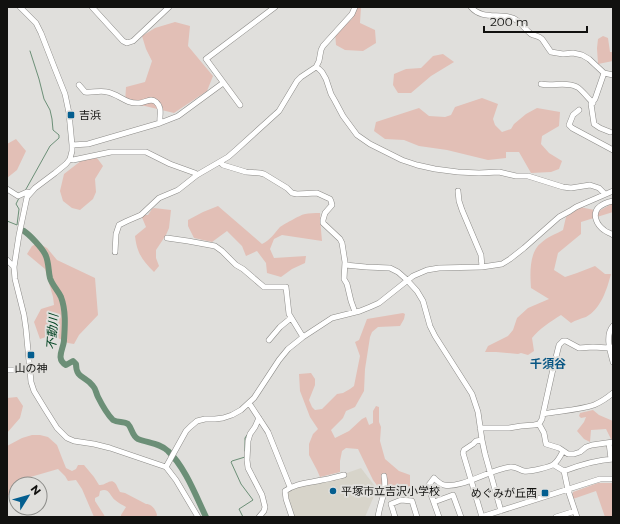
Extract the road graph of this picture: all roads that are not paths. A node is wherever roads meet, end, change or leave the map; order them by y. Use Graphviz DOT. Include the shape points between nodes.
graph roads {
  1 [pos="20,7"];
  2 [pos="92,7"];
  3 [pos="169,7"];
  4 [pos="275,7"];
  5 [pos="355,7"];
  6 [pos="471,7"];
  7 [pos="316,67"];
  8 [pos="604,73"];
  9 [pos="613,75"];
  10 [pos="223,83"];
  11 [pos="541,84"];
  12 [pos="79,85"];
  13 [pos="593,103"];
  14 [pos="240,105"];
  15 [pos="579,110"];
  16 [pos="160,122"];
  17 [pos="610,132"];
  18 [pos="72,145"];
  19 [pos="613,150"];
  20 [pos="70,159"];
  21 [pos="220,162"];
  22 [pos="197,175"];
  23 [pos="7,189"];
  24 [pos="458,191"];
  25 [pos="613,191"];
  26 [pos="30,193"];
  27 [pos="605,194"];
  28 [pos="613,200"];
  29 [pos="613,235"];
  30 [pos="167,238"];
  31 [pos="115,252"];
  32 [pos="7,260"];
  33 [pos="345,265"];
  34 [pos="14,266"];
  35 [pos="482,267"];
  36 [pos="407,280"];
  37 [pos="355,312"];
  38 [pos="291,318"];
  39 [pos="613,326"];
  40 [pos="303,337"];
  41 [pos="269,340"];
  42 [pos="611,347"];
  43 [pos="613,362"];
  44 [pos="29,366"];
  45 [pos="7,370"];
  46 [pos="613,393"];
  47 [pos="249,403"];
  48 [pos="543,414"];
  49 [pos="259,418"];
  50 [pos="538,424"];
  51 [pos="480,428"];
  52 [pos="482,440"];
  53 [pos="611,443"];
  54 [pos="563,451"];
  55 [pos="612,459"];
  56 [pos="167,465"];
  57 [pos="554,465"];
  58 [pos="564,471"];
  59 [pos="490,473"];
  60 [pos="344,475"];
  61 [pos="384,476"];
  62 [pos="613,479"];
  63 [pos="471,480"];
  64 [pos="290,487"];
  65 [pos="568,490"];
  66 [pos="434,502"];
  67 [pos="501,511"];
  68 [pos="575,511"];
  69 [pos="198,517"];
  70 [pos="258,517"];
  71 [pos="292,517"];
  72 [pos="378,517"];
  73 [pos="396,517"];
  74 [pos="418,517"];
  75 [pos="439,517"];
  76 [pos="461,517"];
  77 [pos="481,517"];
  78 [pos="557,517"];
  79 [pos="577,517"];
  1 -- 18 [label="street" via="36,23 65,94"];
  2 -- 3 [label="street" via="126,43 133,41"];
  4 -- 10 [label="street" via="206,59"];
  5 -- 7 [label="street" via="352,14 323,46"];
  6 -- 8 [label="street" via="487,16 510,17 541,38 551,52 582,55"];
  7 -- 21 [label="street" via="300,77 280,111"];
  7 -- 27 [label="street" via="322,72 334,101 357,135 402,160 427,168 450,171 499,172 528,176 563,187 590,185 599,188"];
  8 -- 9 [label="street"];
  8 -- 13 [label="street"];
  10 -- 14 [label="street"];
  10 -- 16 [label="street" via="178,116"];
  11 -- 13 [label="street" via="578,87"];
  12 -- 16 [label="street" via="85,92 104,91 125,101 139,103 151,99 159,106"];
  13 -- 17 [label="street" via="594,124"];
  15 -- 19 [label="street" via="573,115 570,125 572,128"];
  16 -- 18 [label="street" via="88,144"];
  18 -- 20 [label="street"];
  20 -- 22 [label="street" via="111,152 146,152"];
  20 -- 26 [label="street"];
  21 -- 22 [label="street"];
  21 -- 33 [label="street" via="246,172 264,174 292,193 317,193 330,199 332,205 323,220 342,243"];
  22 -- 31 [label="street" via="178,190 159,198 141,215 119,225"];
  23 -- 26 [label="street" via="18,196"];
  24 -- 35 [label="street" via="462,210 481,255"];
  25 -- 27 [label="street"];
  26 -- 34 [label="street" via="26,201"];
  27 -- 35 [label="street" via="576,207 502,264"];
  28 -- 29 [label="street" via="601,205 595,214 604,230"];
  30 -- 38 [label="street" via="215,246 264,287 286,287"];
  32 -- 34 [label="street"];
  33 -- 36 [label="street" via="390,268"];
  33 -- 37 [label="street" via="344,279"];
  34 -- 44 [label="street" via="24,315"];
  35 -- 36 [label="street" via="438,268 427,270"];
  36 -- 37 [label="street" via="379,303"];
  36 -- 51 [label="street" via="423,301 435,336 472,394"];
  37 -- 40 [label="street" via="332,318"];
  38 -- 40 [label="street"];
  38 -- 41 [label="street"];
  39 -- 42 [label="street" via="609,330"];
  40 -- 47 [label="street" via="288,349"];
  42 -- 43 [label="street"];
  42 -- 48 [label="street" via="579,348 563,341 559,345"];
  44 -- 45 [label="street"];
  44 -- 56 [label="street" via="34,391 57,428 67,438"];
  46 -- 48 [label="street" via="587,407"];
  47 -- 49 [label="street"];
  47 -- 56 [label="street" via="232,415 197,421 186,431"];
  48 -- 50 [label="street"];
  49 -- 64 [label="street" via="268,432"];
  49 -- 70 [label="street" via="248,441 247,460 265,507"];
  50 -- 51 [label="street"];
  50 -- 54 [label="street" via="544,433 546,444"];
  51 -- 52 [label="street"];
  52 -- 59 [label="street"];
  52 -- 63 [label="street" via="476,441 463,453"];
  53 -- 54 [label="street" via="592,445 574,454"];
  53 -- 55 [label="street"];
  54 -- 57 [label="street"];
  55 -- 58 [label="street" via="582,464"];
  56 -- 69 [label="street"];
  57 -- 58 [label="street"];
  57 -- 59 [label="street" via="534,471 508,467"];
  58 -- 65 [label="street"];
  59 -- 63 [label="street"];
  59 -- 67 [label="street"];
  60 -- 64 [label="street"];
  61 -- 72 [label="street" via="386,484"];
  62 -- 65 [label="street" via="600,479"];
  63 -- 66 [label="street" via="442,485 434,478 428,486"];
  63 -- 77 [label="street"];
  64 -- 71 [label="street" via="285,491 285,495"];
  65 -- 67 [label="street"];
  65 -- 68 [label="street"];
  66 -- 75 [label="street"];
  66 -- 76 [label="street" via="453,495"];
  67 -- 77 [label="street"];
  68 -- 78 [label="street"];
  68 -- 79 [label="street"];
  73 -- 74 [label="street" via="391,504 401,500 412,501"];
}
